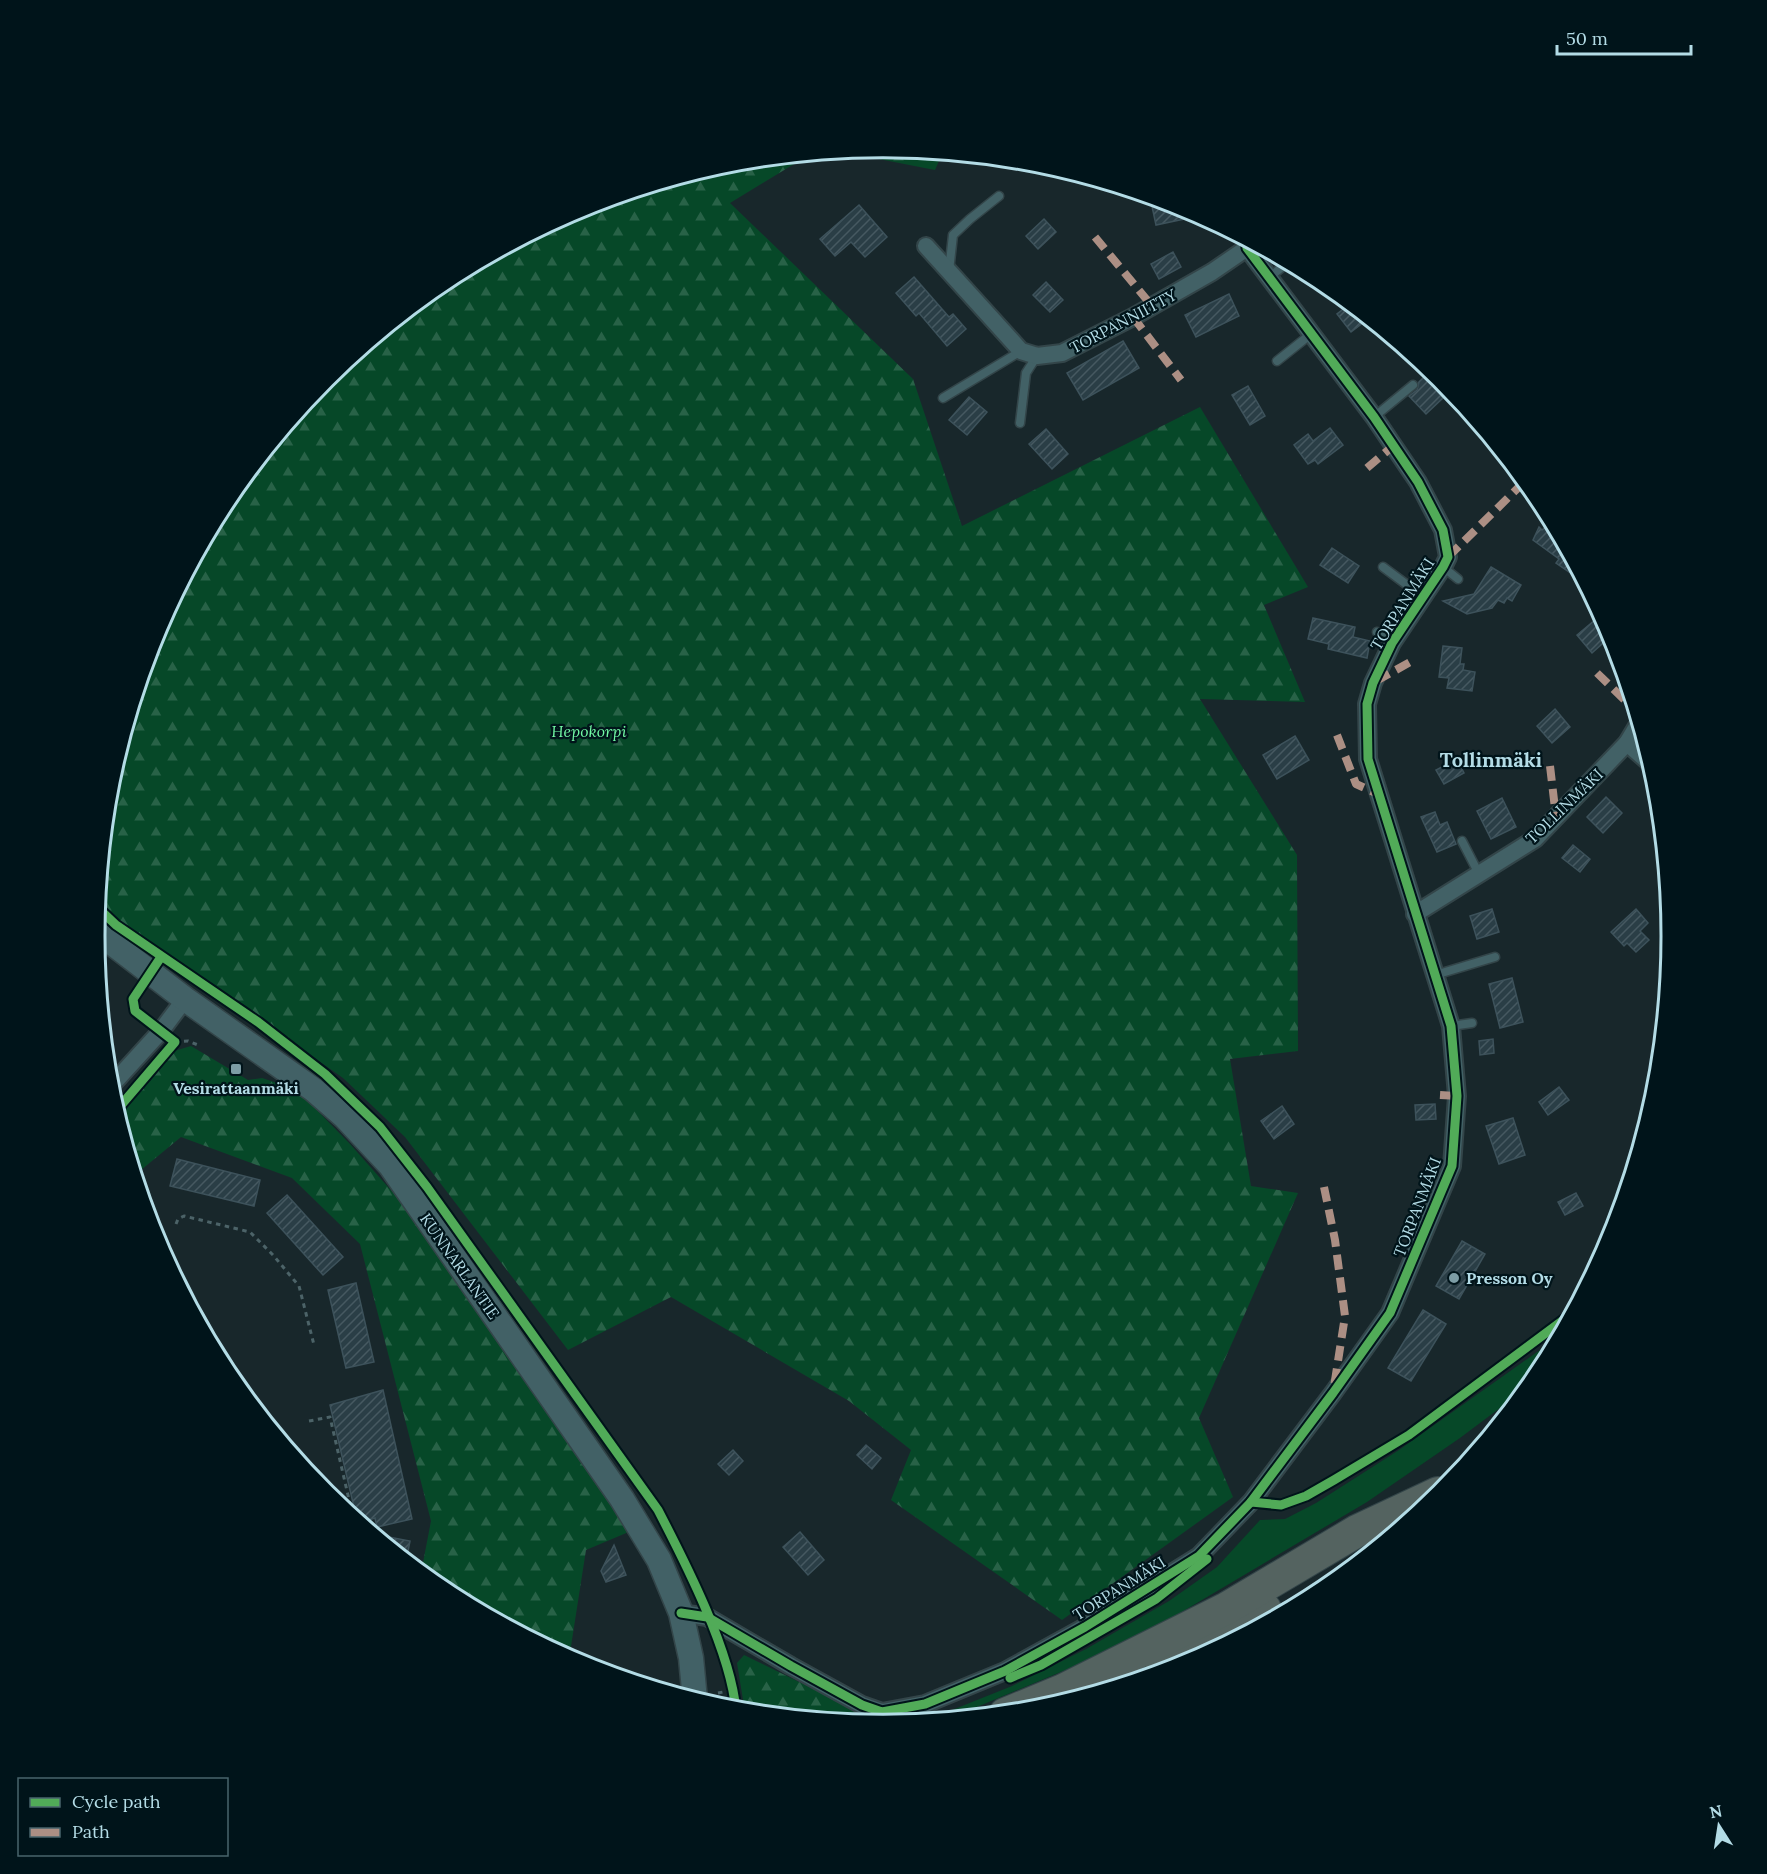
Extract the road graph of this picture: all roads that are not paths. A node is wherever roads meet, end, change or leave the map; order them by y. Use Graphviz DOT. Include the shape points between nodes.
graph roads {
  1 [pos="999,196"];
  2 [pos="926,246"];
  3 [pos="1243,247"];
  4 [pos="1253,252"];
  5 [pos="1281,268"];
  6 [pos="949,271"];
  7 [pos="1270,277"];
  8 [pos="1311,334"];
  9 [pos="1029,354"];
  10 [pos="1277,361"];
  11 [pos="1413,385"];
  12 [pos="943,398"];
  13 [pos="1374,417"];
  14 [pos="1020,423"];
  15 [pos="1383,567"];
  16 [pos="1443,567"];
  17 [pos="1458,579"];
  18 [pos="1422,596"];
  19 [pos="1377,632"];
  20 [pos="1392,643"];
  21 [pos="1634,732"];
  22 [pos="1628,743"];
  23 [pos="1639,753"];
  24 [pos="1462,840"];
  25 [pos="1479,874"];
  26 [pos="1415,914"];
  27 [pos="105,938"];
  28 [pos="1496,957"];
  29 [pos="1435,975"];
  30 [pos="185,999"];
  31 [pos="1472,1023"];
  32 [pos="1451,1026"];
  33 [pos="118,1078"];
  34 [pos="1421,1500"];
  35 [pos="1404,1515"];
  36 [pos="681,1613"];
  37 [pos="1205,1645"];
  38 [pos="694,1692"];
  39 [pos="1038,1700"];
  1 -- 6 [label="lane" via="953,236"];
  2 -- 6 [label="street"];
  3 -- 9 [label="street, TORPANNIITTY" via="1212,272 1062,353"];
  4 -- 7 [label="street, TORPANMÄKI"];
  5 -- 7 [label="lane"];
  6 -- 9 [label="street"];
  7 -- 8 [label="street, TORPANMÄKI"];
  8 -- 10 [label="lane"];
  8 -- 13 [label="street, TORPANMÄKI"];
  9 -- 12 [label="lane"];
  9 -- 14 [label="lane"];
  11 -- 13 [label="lane"];
  13 -- 16 [label="street, TORPANMÄKI" via="1419,482 1443,530 1448,557"];
  15 -- 18 [label="lane"];
  16 -- 17 [label="lane"];
  16 -- 18 [label="street, TORPANMÄKI"];
  18 -- 20 [label="street, TORPANMÄKI"];
  19 -- 20 [label="lane"];
  20 -- 26 [label="street, TORPANMÄKI" via="1367,704 1368,759"];
  21 -- 22 [label="street, TOLLINMÄKI"];
  22 -- 23 [label="street"];
  22 -- 25 [label="street, TOLLINMÄKI" via="1535,839"];
  24 -- 25 [label="lane"];
  25 -- 26 [label="street, TOLLINMÄKI"];
  26 -- 29 [label="street, TORPANMÄKI"];
  27 -- 30 [label="main road, KUNNARLANTIE"];
  28 -- 29 [label="lane"];
  29 -- 32 [label="street, TORPANMÄKI"];
  30 -- 33 [label="street"];
  30 -- 36 [label="main road, KUNNARLANTIE" via="314,1090 390,1165 622,1499 659,1560"];
  31 -- 32 [label="lane"];
  32 -- 36 [label="street, TORPANMÄKI" via="1457,1096 1452,1166 1401,1290 1333,1393 1251,1502 1199,1556 1005,1671 898,1711 882,1712 862,1705 720,1623"];
  34 -- 39 [label="highway" via="1358,1531 1217,1613"];
  35 -- 37 [label="highway"];
  36 -- 38 [label="main road, KUNNARLANTIE"];
}
